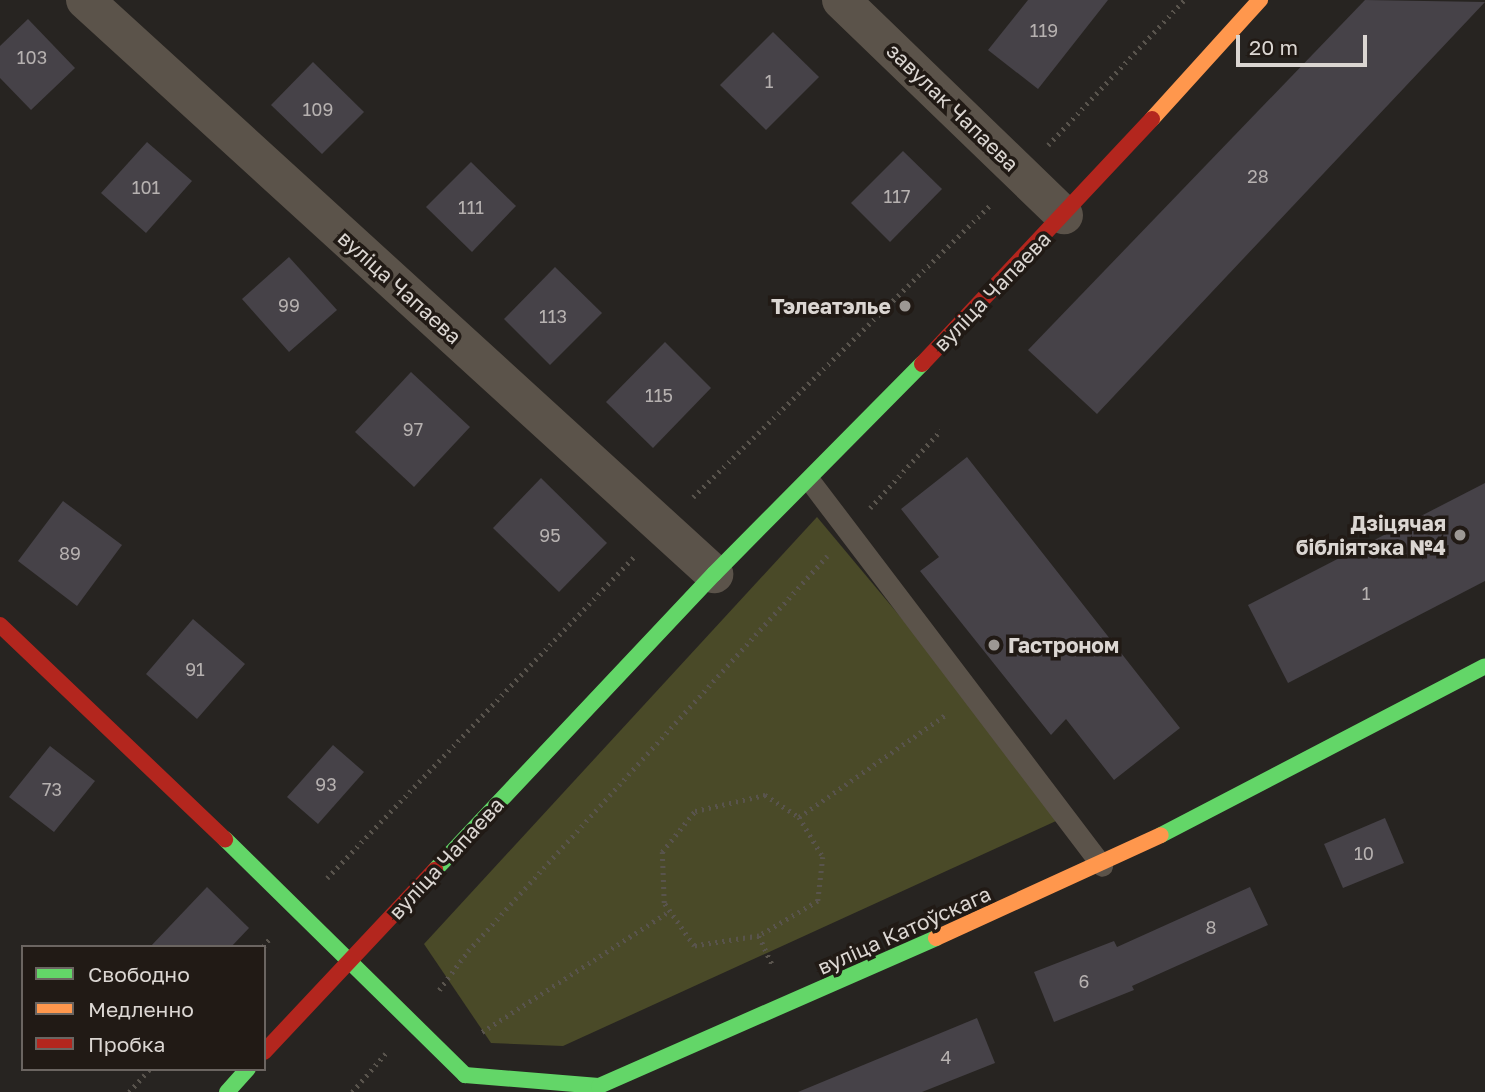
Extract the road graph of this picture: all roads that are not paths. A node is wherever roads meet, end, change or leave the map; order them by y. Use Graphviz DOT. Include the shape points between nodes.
graph roads {
  1 [pos="85,0"];
  2 [pos="841,0"];
  3 [pos="1261,0"];
  4 [pos="1064,215"];
  5 [pos="810,481"];
  6 [pos="714,574"];
  7 [pos="0,625"];
  8 [pos="1485,666"];
  9 [pos="1102,866"];
  10 [pos="351,959"];
  11 [pos="266,1050"];
  12 [pos="246,1071"];
  13 [pos="600,1089"];
  14 [pos="227,1092"];
  1 -- 6 [label="street, вуліца Чапаева"];
  2 -- 4 [label="street, завулак Чапаева"];
  3 -- 4 [label="street, вуліца Чапаева"];
  4 -- 5 [label="street, вуліца Чапаева"];
  5 -- 6 [label="street, вуліца Чапаева"];
  5 -- 9 [label="lane"];
  6 -- 10 [label="street, вуліца Чапаева"];
  7 -- 10 [label="street"];
  8 -- 9 [label="street, вуліца Катоўскага"];
  9 -- 13 [label="street, вуліца Катоўскага"];
  10 -- 11 [label="street, вуліца Чапаева"];
  10 -- 13 [label="street, вуліца Катоўскага" via="465,1075"];
  12 -- 14 [label="street"];
}
